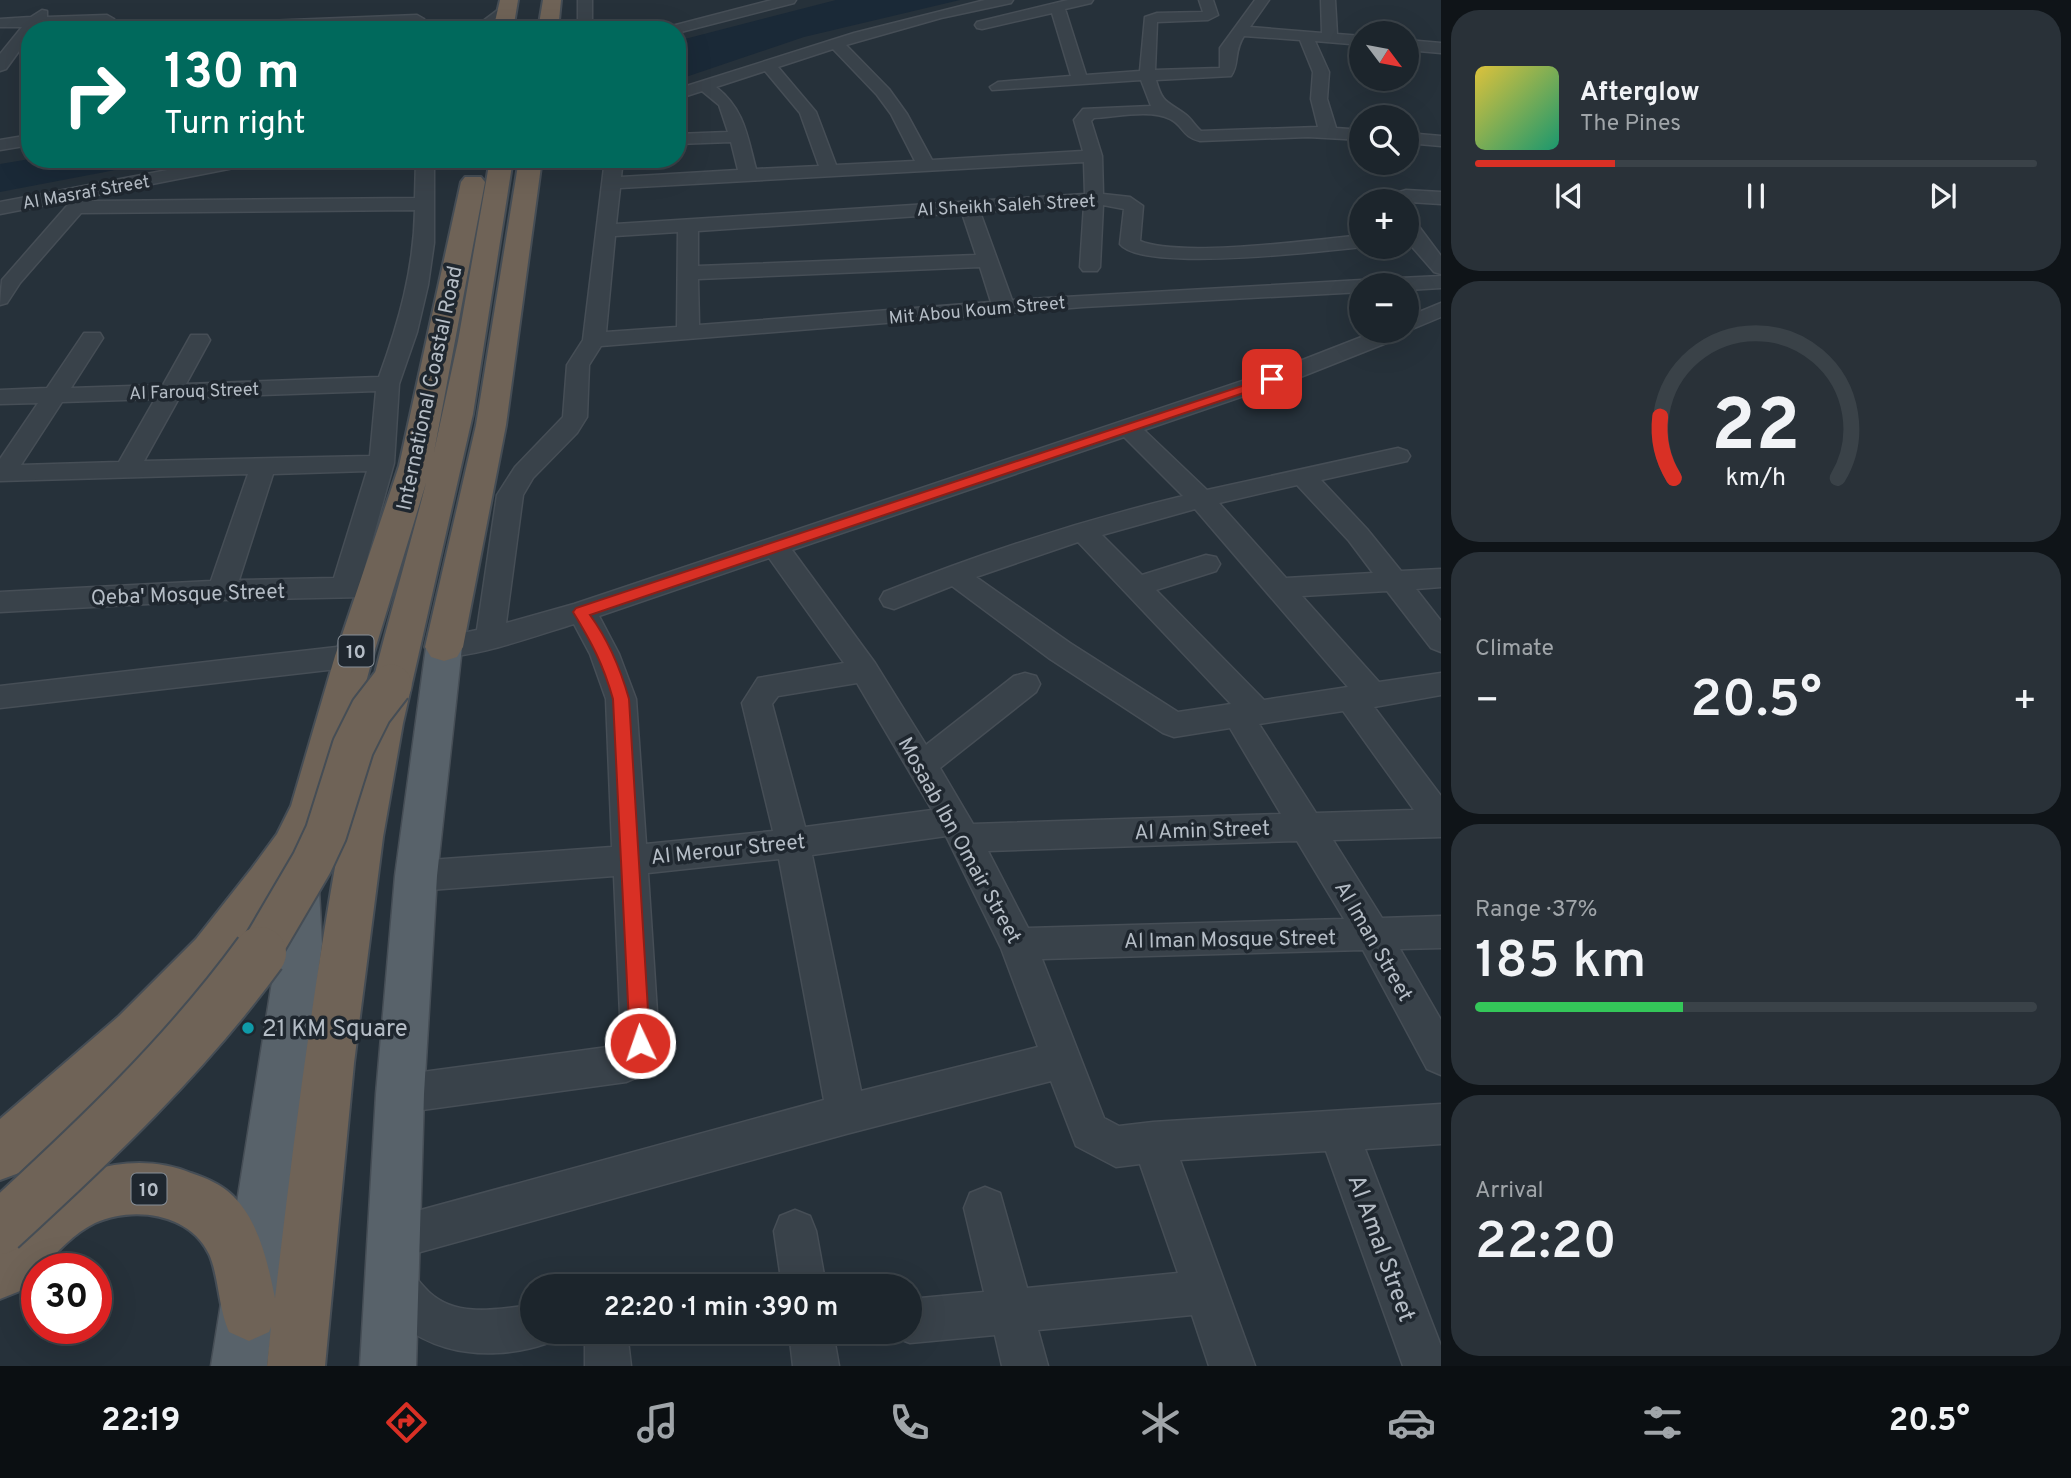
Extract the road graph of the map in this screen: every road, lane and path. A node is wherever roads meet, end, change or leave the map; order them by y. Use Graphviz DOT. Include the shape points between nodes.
graph roads {
  1 [pos="101,0"];
  2 [pos="552,0"];
  3 [pos="586,0"];
  4 [pos="789,0"];
  5 [pos="1006,0"];
  6 [pos="1086,0"];
  7 [pos="1206,0"];
  8 [pos="1262,0"];
  9 [pos="1328,0"];
  10 [pos="52,4"];
  11 [pos="508,4"];
  12 [pos="1056,7"];
  13 [pos="107,19"];
  14 [pos="83,20"];
  15 [pos="417,20"];
  16 [pos="36,21"];
  17 [pos="59,21"];
  18 [pos="388,21"];
  19 [pos="488,21"];
  20 [pos="549,21"];
  21 [pos="585,21"];
  22 [pos="21,22"];
  23 [pos="0,23"];
  24 [pos="686,27"];
  25 [pos="966,29"];
  26 [pos="1239,31"];
  27 [pos="1306,37"];
  28 [pos="1330,38"];
  29 [pos="1349,40"];
  30 [pos="836,43"];
  31 [pos="15,44"];
  32 [pos="1419,46"];
  33 [pos="1441,48"];
  34 [pos="768,65"];
  35 [pos="0,66"];
  36 [pos="1147,75"];
  37 [pos="1080,81"];
  38 [pos="705,86"];
  39 [pos="998,87"];
  40 [pos="686,91"];
  41 [pos="1164,110"];
  42 [pos="1328,132"];
  43 [pos="1349,134"];
  44 [pos="738,137"];
  45 [pos="686,139"];
  46 [pos="1419,139"];
  47 [pos="1441,141"];
  48 [pos="21,142"];
  49 [pos="0,145"];
  50 [pos="1093,156"];
  51 [pos="927,166"];
  52 [pos="216,168"];
  53 [pos="425,168"];
  54 [pos="475,168"];
  55 [pos="500,168"];
  56 [pos="530,168"];
  57 [pos="613,168"];
  58 [pos="864,170"];
  59 [pos="830,172"];
  60 [pos="750,177"];
  61 [pos="611,183"];
  62 [pos="1419,197"];
  63 [pos="1441,198"];
  64 [pos="1094,199"];
  65 [pos="82,200"];
  66 [pos="426,204"];
  67 [pos="969,207"];
  68 [pos="0,208"];
  69 [pos="885,212"];
  70 [pos="688,226"];
  71 [pos="605,231"];
  72 [pos="1349,242"];
  73 [pos="1419,244"];
  74 [pos="986,261"];
  75 [pos="1090,267"];
  76 [pos="1441,268"];
  77 [pos="688,273"];
  78 [pos="6,280"];
  79 [pos="1441,282"];
  80 [pos="1419,283"];
  81 [pos="1349,287"];
  82 [pos="0,299"];
  83 [pos="1004,308"];
  84 [pos="1441,309"];
  85 [pos="1419,319"];
  86 [pos="688,333"];
  87 [pos="92,338"];
  88 [pos="199,340"];
  89 [pos="594,340"];
  90 [pos="1367,343"];
  91 [pos="388,384"];
  92 [pos="170,392"];
  93 [pos="54,396"];
  94 [pos="0,397"];
  95 [pos="1128,428"];
  96 [pos="1398,456"];
  97 [pos="382,463"];
  98 [pos="263,466"];
  99 [pos="127,470"];
  100 [pos="1,473"];
  101 [pos="1302,475"];
  102 [pos="1200,498"];
  103 [pos="1083,531"];
  104 [pos="775,547"];
  105 [pos="1206,564"];
  106 [pos="954,573"];
  107 [pos="1441,578"];
  108 [pos="1394,580"];
  109 [pos="360,587"];
  110 [pos="1135,587"];
  111 [pos="1278,589"];
  112 [pos="222,590"];
  113 [pos="894,599"];
  114 [pos="0,602"];
  115 [pos="581,612"];
  116 [pos="490,638"];
  117 [pos="1441,641"];
  118 [pos="444,647"];
  119 [pos="354,656"];
  120 [pos="865,671"];
  121 [pos="1024,684"];
  122 [pos="391,685"];
  123 [pos="1439,688"];
  124 [pos="0,697"];
  125 [pos="1362,698"];
  126 [pos="1248,715"];
  127 [pos="921,766"];
  128 [pos="1441,822"];
  129 [pos="1306,827"];
  130 [pos="959,830"];
  131 [pos="793,843"];
  132 [pos="292,847"];
  133 [pos="630,860"];
  134 [pos="416,876"];
  135 [pos="1441,932"];
  136 [pos="1373,935"];
  137 [pos="1018,944"];
  138 [pos="1441,1056"];
  139 [pos="1062,1060"];
  140 [pos="400,1094"];
  141 [pos="846,1114"];
  142 [pos="1441,1124"];
  143 [pos="1338,1130"];
  144 [pos="1153,1142"];
  145 [pos="0,1154"];
  146 [pos="985,1208"];
  147 [pos="0,1228"];
  148 [pos="795,1231"];
  149 [pos="395,1238"];
  150 [pos="0,1271"];
  151 [pos="802,1274"];
  152 [pos="393,1283"];
  153 [pos="1206,1292"];
  154 [pos="1011,1311"];
  155 [pos="922,1320"];
  156 [pos="520,1328"];
  157 [pos="282,1333"];
  158 [pos="607,1344"];
  159 [pos="813,1344"];
  160 [pos="239,1366"];
  161 [pos="388,1366"];
  162 [pos="608,1366"];
  163 [pos="816,1366"];
  164 [pos="1025,1366"];
  165 [pos="1232,1366"];
  166 [pos="1426,1366"];
  1 -- 14 [label="street"];
  2 -- 20 [label="highway"];
  3 -- 21 [label="street"];
  4 -- 24 [label="street"];
  5 -- 30 [label="street"];
  6 -- 12 [label="street"];
  7 -- 36 [label="street" via="1211,15 1150,20"];
  8 -- 26 [label="street"];
  9 -- 28 [label="street"];
  10 -- 16 [label="street"];
  11 -- 19 [label="street"];
  12 -- 25 [label="street"];
  12 -- 37 [label="street"];
  13 -- 14 [label="street"];
  14 -- 17 [label="street"];
  15 -- 18 [label="street"];
  22 -- 23 [label="street"];
  26 -- 27 [label="street"];
  26 -- 36 [label="street" via="1226,52 1225,73"];
  27 -- 28 [label="street"];
  27 -- 42 [label="street" via="1321,72 1319,99"];
  28 -- 29 [label="street"];
  30 -- 34 [label="street"];
  30 -- 51 [label="street" via="856,55 899,114"];
  31 -- 35 [label="street"];
  32 -- 33 [label="street"];
  34 -- 38 [label="street"];
  34 -- 59 [label="street" via="808,112"];
  36 -- 37 [label="street"];
  36 -- 41 [label="street"];
  37 -- 39 [label="street"];
  38 -- 40 [label="street"];
  38 -- 44 [label="street" via="725,102"];
  41 -- 42 [label="street" via="1200,136"];
  41 -- 50 [label="street" via="1085,115 1082,120"];
  42 -- 43 [label="street"];
  44 -- 45 [label="street"];
  44 -- 60 [label="street"];
  46 -- 47 [label="street"];
  48 -- 49 [label="street"];
  50 -- 51 [label="street"];
  50 -- 64 [label="street"];
  51 -- 58 [label="street"];
  52 -- 65 [label="street, Al Masraf Street"];
  53 -- 66 [label="street"];
  54 -- 109 [label="highway, International Coastal Road / 10" via="415,467 397,530"];
  55 -- 122 [label="highway" via="450,451"];
  56 -- 118 [label="highway" via="491,425"];
  57 -- 61 [label="street"];
  58 -- 59 [label="street"];
  58 -- 69 [label="street"];
  59 -- 60 [label="street"];
  60 -- 61 [label="street"];
  61 -- 71 [label="street"];
  62 -- 63 [label="street"];
  64 -- 67 [label="street, Al Sheikh Saleh Street"];
  64 -- 72 [label="street, Al Sheikh Saleh Street" via="1134,206 1130,246 1139,250 1196,254"];
  64 -- 75 [label="street"];
  65 -- 66 [label="street"];
  65 -- 68 [label="street, Al Masraf Street"];
  65 -- 78 [label="street"];
  66 -- 91 [label="street" via="418,285"];
  67 -- 69 [label="street, Al Sheikh Saleh Street"];
  67 -- 74 [label="street"];
  69 -- 70 [label="street, Al Sheikh Saleh Street"];
  70 -- 71 [label="street, Al Sheikh Saleh Street"];
  70 -- 77 [label="street"];
  71 -- 89 [label="street"];
  73 -- 76 [label="street"];
  74 -- 77 [label="street"];
  74 -- 83 [label="street"];
  77 -- 86 [label="street"];
  78 -- 82 [label="street"];
  79 -- 80 [label="street"];
  81 -- 83 [label="street, Mit Abou Koum Street"];
  83 -- 86 [label="street, Mit Abou Koum Street"];
  84 -- 85 [label="street"];
  86 -- 89 [label="street, Mit Abou Koum Street"];
  87 -- 93 [label="street"];
  88 -- 92 [label="street"];
  89 -- 116 [label="street" via="578,365 575,417 510,495"];
  90 -- 95 [label="street"];
  91 -- 92 [label="street, Al Farouq Street"];
  91 -- 97 [label="street"];
  92 -- 93 [label="street, Al Farouq Street"];
  92 -- 99 [label="street"];
  93 -- 94 [label="street, Al Farouq Street"];
  93 -- 100 [label="street"];
  95 -- 102 [label="street"];
  95 -- 104 [label="street"];
  96 -- 101 [label="street"];
  97 -- 98 [label="street"];
  97 -- 109 [label="street"];
  98 -- 99 [label="street"];
  98 -- 112 [label="street"];
  99 -- 100 [label="street"];
  101 -- 102 [label="street"];
  101 -- 108 [label="street"];
  102 -- 103 [label="street"];
  102 -- 111 [label="street"];
  103 -- 106 [label="street"];
  103 -- 110 [label="street, Al Iman Street"];
  104 -- 115 [label="street"];
  104 -- 120 [label="street, Mosaab Ibn Omair Street"];
  105 -- 110 [label="street"];
  106 -- 113 [label="street"];
  106 -- 126 [label="street" via="1168,722 1180,726"];
  107 -- 108 [label="street"];
  108 -- 111 [label="street"];
  108 -- 117 [label="street"];
  109 -- 112 [label="street, Qeba' Mosque Street"];
  109 -- 119 [label="highway, International Coastal Road / 10"];
  110 -- 126 [label="street, Al Iman Street"];
  111 -- 125 [label="street"];
  112 -- 114 [label="street, Qeba' Mosque Street"];
  115 -- 116 [label="street"];
  115 -- 133 [label="street" via="612,667 621,699"];
  116 -- 118 [label="street"];
  118 -- 134 [label="main road"];
  119 -- 124 [label="street"];
  119 -- 132 [label="highway, International Coastal Road / 10" via="312,807"];
  120 -- 127 [label="street, Mosaab Ibn Omair Street"];
  120 -- 131 [label="street" via="769,686 757,703"];
  121 -- 127 [label="street"];
  122 -- 147 [label="highway, bridge" via="368,715 356,741 320,849 249,969 138,1099"];
  122 -- 157 [label="highway" via="345,942 318,1148"];
  123 -- 125 [label="street"];
  125 -- 126 [label="street"];
  125 -- 128 [label="street"];
  126 -- 129 [label="street, Al Iman Street"];
  127 -- 130 [label="street, Mosaab Ibn Omair Street"];
  128 -- 129 [label="street, Al Amin Street"];
  129 -- 130 [label="street, Al Amin Street"];
  129 -- 136 [label="street, Al Iman Street"];
  130 -- 131 [label="street, Al Merour Street"];
  130 -- 137 [label="street, Mosaab Ibn Omair Street"];
  131 -- 133 [label="street, Al Merour Street"];
  131 -- 141 [label="street"];
  132 -- 145 [label="highway, International Coastal Road / 10" via="242,917 176,993"];
  132 -- 157 [label="main road, 10" via="300,896 300,944"];
  133 -- 134 [label="street, Al Merour Street"];
  133 -- 140 [label="street" via="640,1043 626,1063"];
  134 -- 140 [label="main road"];
  135 -- 136 [label="street, Al Iman Mosque Street"];
  136 -- 137 [label="street, Al Iman Mosque Street"];
  136 -- 138 [label="street, Al Iman Street"];
  137 -- 139 [label="street, Mosaab Ibn Omair Street"];
  139 -- 141 [label="street"];
  139 -- 144 [label="street, Mosaab Ibn Omair Street" via="1090,1132 1116,1147"];
  140 -- 149 [label="main road"];
  141 -- 149 [label="street"];
  142 -- 143 [label="street, Mosaab Ibn Omair Street"];
  143 -- 144 [label="street, Mosaab Ibn Omair Street"];
  143 -- 166 [label="street, Al Amal Street"];
  144 -- 153 [label="street"];
  146 -- 154 [label="street"];
  148 -- 151 [label="street"];
  149 -- 152 [label="main road"];
  150 -- 157 [label="highway, 10" via="62,1212 92,1199 141,1188 176,1192 206,1207 228,1233 241,1268"];
  152 -- 156 [label="street" via="407,1303 448,1329 473,1334"];
  152 -- 161 [label="main road"];
  153 -- 154 [label="street"];
  153 -- 165 [label="street"];
  154 -- 155 [label="street"];
  154 -- 164 [label="street"];
  157 -- 160 [label="main road, 10"];
  158 -- 162 [label="street"];
  159 -- 163 [label="street"];
}
